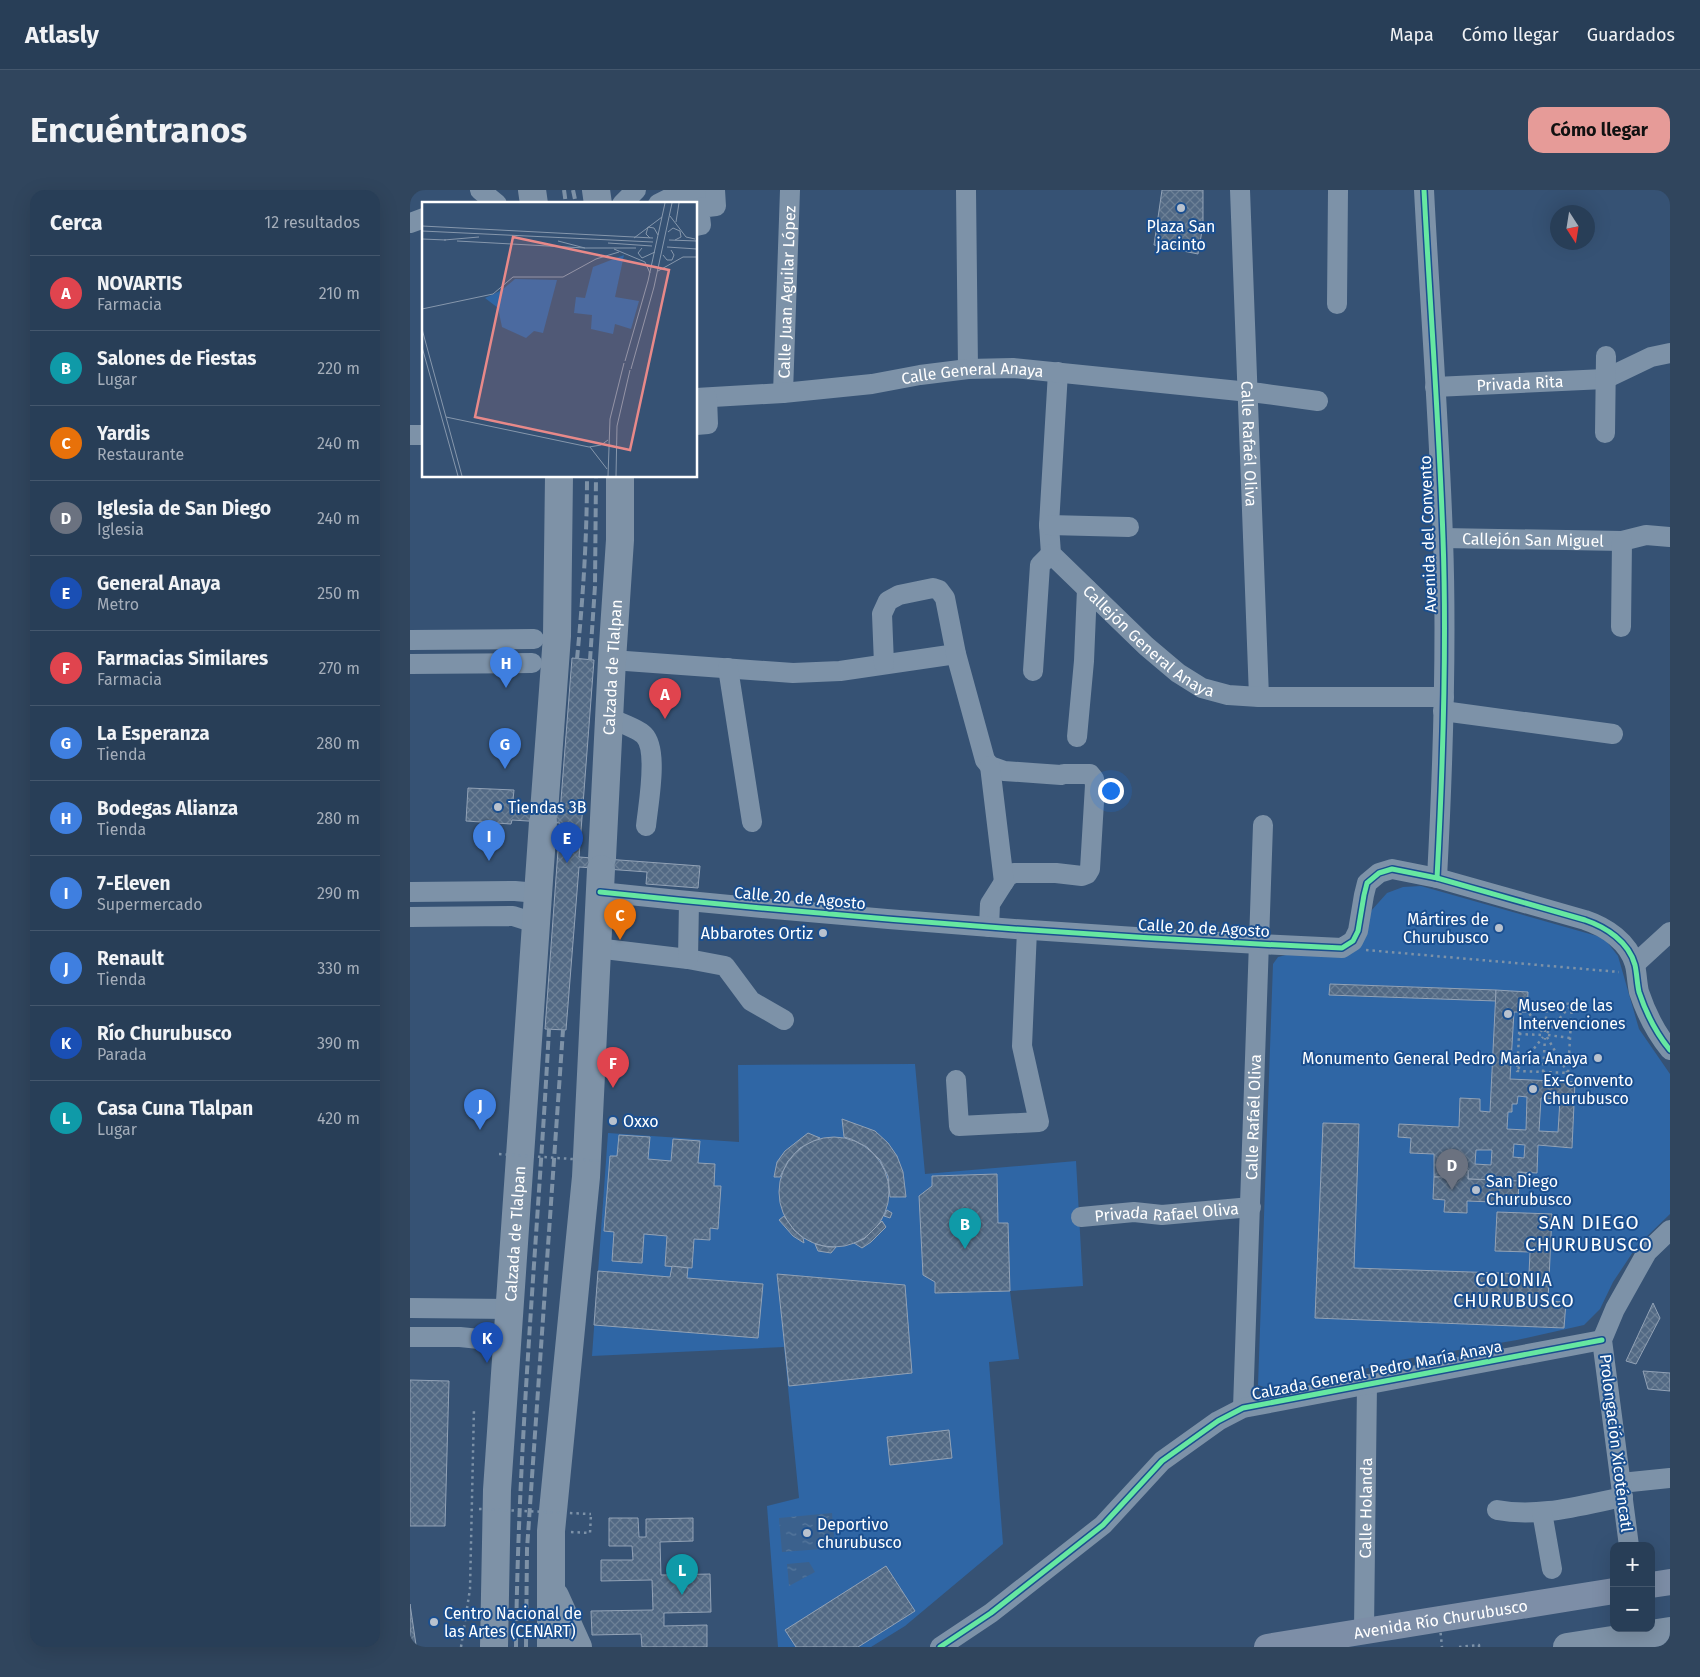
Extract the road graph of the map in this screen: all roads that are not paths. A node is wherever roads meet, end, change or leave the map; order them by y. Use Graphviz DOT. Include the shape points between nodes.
graph roads {
  1 [pos="480,190"];
  2 [pos="703,190"];
  3 [pos="715,190"];
  4 [pos="790,190"];
  5 [pos="966,190"];
  6 [pos="1240,190"];
  7 [pos="1338,190"];
  8 [pos="1424,190"];
  9 [pos="664,198"];
  10 [pos="495,202"];
  11 [pos="422,219"];
  12 [pos="410,223"];
  13 [pos="698,226"];
  14 [pos="1337,304"];
  15 [pos="1670,353"];
  16 [pos="1606,356"];
  17 [pos="968,369"];
  18 [pos="1058,372"];
  19 [pos="1606,379"];
  20 [pos="1435,387"];
  21 [pos="1246,392"];
  22 [pos="783,393"];
  23 [pos="702,398"];
  24 [pos="1318,401"];
  25 [pos="698,425"];
  26 [pos="1605,433"];
  27 [pos="559,478"];
  28 [pos="620,478"];
  29 [pos="1048,525"];
  30 [pos="1129,527"];
  31 [pos="1670,537"];
  32 [pos="1443,538"];
  33 [pos="1622,541"];
  34 [pos="1051,554"];
  35 [pos="1087,590"];
  36 [pos="1621,627"];
  37 [pos="410,640"];
  38 [pos="956,654"];
  39 [pos="612,660"];
  40 [pos="410,664"];
  41 [pos="884,664"];
  42 [pos="728,668"];
  43 [pos="1033,671"];
  44 [pos="1259,697"];
  45 [pos="1444,704"];
  46 [pos="609,718"];
  47 [pos="1613,734"];
  48 [pos="1077,737"];
  49 [pos="990,766"];
  50 [pos="752,822"];
  51 [pos="1263,825"];
  52 [pos="646,826"];
  53 [pos="601,873"];
  54 [pos="1437,878"];
  55 [pos="1004,882"];
  56 [pos="410,892"];
  57 [pos="490,892"];
  58 [pos="537,893"];
  59 [pos="689,902"];
  60 [pos="490,916"];
  61 [pos="410,917"];
  62 [pos="535,923"];
  63 [pos="989,927"];
  64 [pos="1027,930"];
  65 [pos="1670,932"];
  66 [pos="1258,944"];
  67 [pos="596,948"];
  68 [pos="688,959"];
  69 [pos="1636,969"];
  70 [pos="784,1020"];
  71 [pos="1670,1050"];
  72 [pos="956,1080"];
  73 [pos="1252,1207"];
  74 [pos="1081,1217"];
  75 [pos="1670,1230"];
  76 [pos="460,1307"];
  77 [pos="418,1308"];
  78 [pos="510,1309"];
  79 [pos="418,1337"];
  80 [pos="460,1337"];
  81 [pos="1602,1340"];
  82 [pos="508,1342"];
  83 [pos="1367,1384"];
  84 [pos="1243,1408"];
  85 [pos="1670,1478"];
  86 [pos="1622,1490"];
  87 [pos="1497,1510"];
  88 [pos="1542,1512"];
  89 [pos="1628,1542"];
  90 [pos="1552,1569"];
  91 [pos="1670,1582"];
  92 [pos="1655,1584"];
  93 [pos="551,1587"];
  94 [pos="1610,1592"];
  95 [pos="494,1614"];
  96 [pos="1364,1630"];
  97 [pos="1670,1631"];
  98 [pos="482,1647"];
  99 [pos="494,1647"];
  100 [pos="551,1647"];
  101 [pos="578,1647"];
  102 [pos="940,1647"];
  103 [pos="1267,1647"];
  104 [pos="1567,1647"];
  1 -- 10 [label="street"];
  2 -- 9 [label="street"];
  3 -- 13 [label="street" via="716,206 699,208 701,225"];
  4 -- 22 [label="street, Calle Juan Aguilar López"];
  5 -- 17 [label="street"];
  6 -- 21 [label="street, Calle Rafaél Oliva"];
  7 -- 14 [label="street"];
  8 -- 20 [label="street, Avenida del Convento"];
  11 -- 12 [label="street"];
  15 -- 19 [label="street" via="1651,356"];
  16 -- 19 [label="street"];
  17 -- 18 [label="street, Calle General Anaya"];
  17 -- 22 [label="street, Calle General Anaya" via="872,384"];
  18 -- 21 [label="street, Calle General Anaya"];
  18 -- 29 [label="street"];
  19 -- 20 [label="street, Privada Rita"];
  19 -- 26 [label="street"];
  20 -- 32 [label="street, Avenida del Convento"];
  21 -- 24 [label="street, Calle General Anaya"];
  21 -- 44 [label="street, Calle Rafaél Oliva"];
  22 -- 23 [label="street, Calle General Anaya"];
  23 -- 25 [label="street" via="708,424"];
  27 -- 58 [label="highway, Calzada de Tlalpan" via="557,636"];
  28 -- 39 [label="highway, Calzada de Tlalpan" via="620,540"];
  29 -- 30 [label="street"];
  29 -- 34 [label="street"];
  31 -- 33 [label="street, Callejón San Miguel" via="1646,535"];
  32 -- 33 [label="street, Callejón San Miguel"];
  32 -- 45 [label="street, Avenida del Convento"];
  33 -- 36 [label="street, Callejón San Miguel"];
  34 -- 35 [label="street, Callejón General Anaya"];
  34 -- 43 [label="street" via="1040,565"];
  35 -- 44 [label="street, Callejón General Anaya" via="1146,646 1202,688 1228,696"];
  35 -- 48 [label="street"];
  37 -- 40 [label="street" via="527,639 526,663"];
  38 -- 41 [label="street"];
  38 -- 41 [label="street" via="945,598 933,588 899,595 888,601 882,614"];
  38 -- 49 [label="street" via="985,760"];
  39 -- 42 [label="street"];
  39 -- 46 [label="highway, Calzada de Tlalpan"];
  41 -- 42 [label="street" via="840,671 793,673"];
  42 -- 50 [label="street"];
  44 -- 45 [label="street, Callejón General Anaya"];
  45 -- 47 [label="street, Callejón General Anaya"];
  45 -- 54 [label="street, Avenida del Convento"];
  46 -- 52 [label="street" via="643,734 650,745 652,758"];
  46 -- 53 [label="highway, Calzada de Tlalpan"];
  49 -- 55 [label="street"];
  49 -- 55 [label="street" via="1060,775 1090,774 1096,785 1090,870 1087,874 1014,873"];
  51 -- 66 [label="street, Calle Rafaél Oliva"];
  53 -- 59 [label="street, Calle 20 de Agosto"];
  53 -- 67 [label="highway, Calzada de Tlalpan"];
  54 -- 66 [label="street, Calle 20 de Agosto" via="1392,870 1372,877 1365,889 1356,935 1349,945 1342,948"];
  54 -- 69 [label="street" via="1598,925 1616,936 1629,952"];
  55 -- 63 [label="street" via="990,904"];
  56 -- 57 [label="street"];
  57 -- 58 [label="street"];
  57 -- 60 [label="street"];
  58 -- 62 [label="highway, Calzada de Tlalpan"];
  59 -- 63 [label="street, Calle 20 de Agosto"];
  59 -- 68 [label="street"];
  60 -- 61 [label="street"];
  60 -- 62 [label="street" via="513,916"];
  62 -- 78 [label="highway, Calzada de Tlalpan"];
  63 -- 64 [label="street, Calle 20 de Agosto"];
  64 -- 66 [label="street, Calle 20 de Agosto"];
  64 -- 72 [label="street" via="1022,1046 1039,1122 959,1126"];
  65 -- 69 [label="street"];
  66 -- 73 [label="street, Calle Rafaél Oliva"];
  67 -- 68 [label="street"];
  67 -- 93 [label="highway, Calzada de Tlalpan" via="586,1177 552,1531"];
  68 -- 70 [label="street" via="725,966 751,1001"];
  69 -- 71 [label="street" via="1648,1016"];
  73 -- 74 [label="street, Privada Rafael Oliva"];
  73 -- 84 [label="street, Calle Rafaél Oliva"];
  75 -- 81 [label="street" via="1647,1252 1615,1309"];
  76 -- 77 [label="street"];
  76 -- 78 [label="street"];
  76 -- 80 [label="street"];
  77 -- 79 [label="street"];
  78 -- 82 [label="highway, Calzada de Tlalpan"];
  79 -- 80 [label="street"];
  80 -- 82 [label="street"];
  81 -- 83 [label="street, Calzada General Pedro María Anaya"];
  81 -- 86 [label="street, Prolongación Xicoténcatl"];
  82 -- 95 [label="highway, Calzada de Tlalpan" via="497,1490"];
  83 -- 84 [label="street, Calzada General Pedro María Anaya"];
  83 -- 96 [label="street, Calle Holanda"];
  84 -- 102 [label="street, Calzada General Pedro María Anaya" via="1218,1421 1162,1462 1104,1526 992,1613"];
  85 -- 86 [label="street"];
  86 -- 88 [label="street"];
  86 -- 89 [label="street, Prolongación Xicoténcatl"];
  87 -- 88 [label="street"];
  88 -- 90 [label="street"];
  91 -- 92 [label="main road"];
  93 -- 100 [label="highway, Calzada de Tlalpan"];
  93 -- 101 [label="highway"];
  94 -- 96 [label="main road, Avenida Río Churubusco"];
  95 -- 98 [label="highway"];
  95 -- 99 [label="highway, Calzada de Tlalpan"];
  96 -- 103 [label="main road, Avenida Río Churubusco"];
  97 -- 104 [label="highway"];
}
